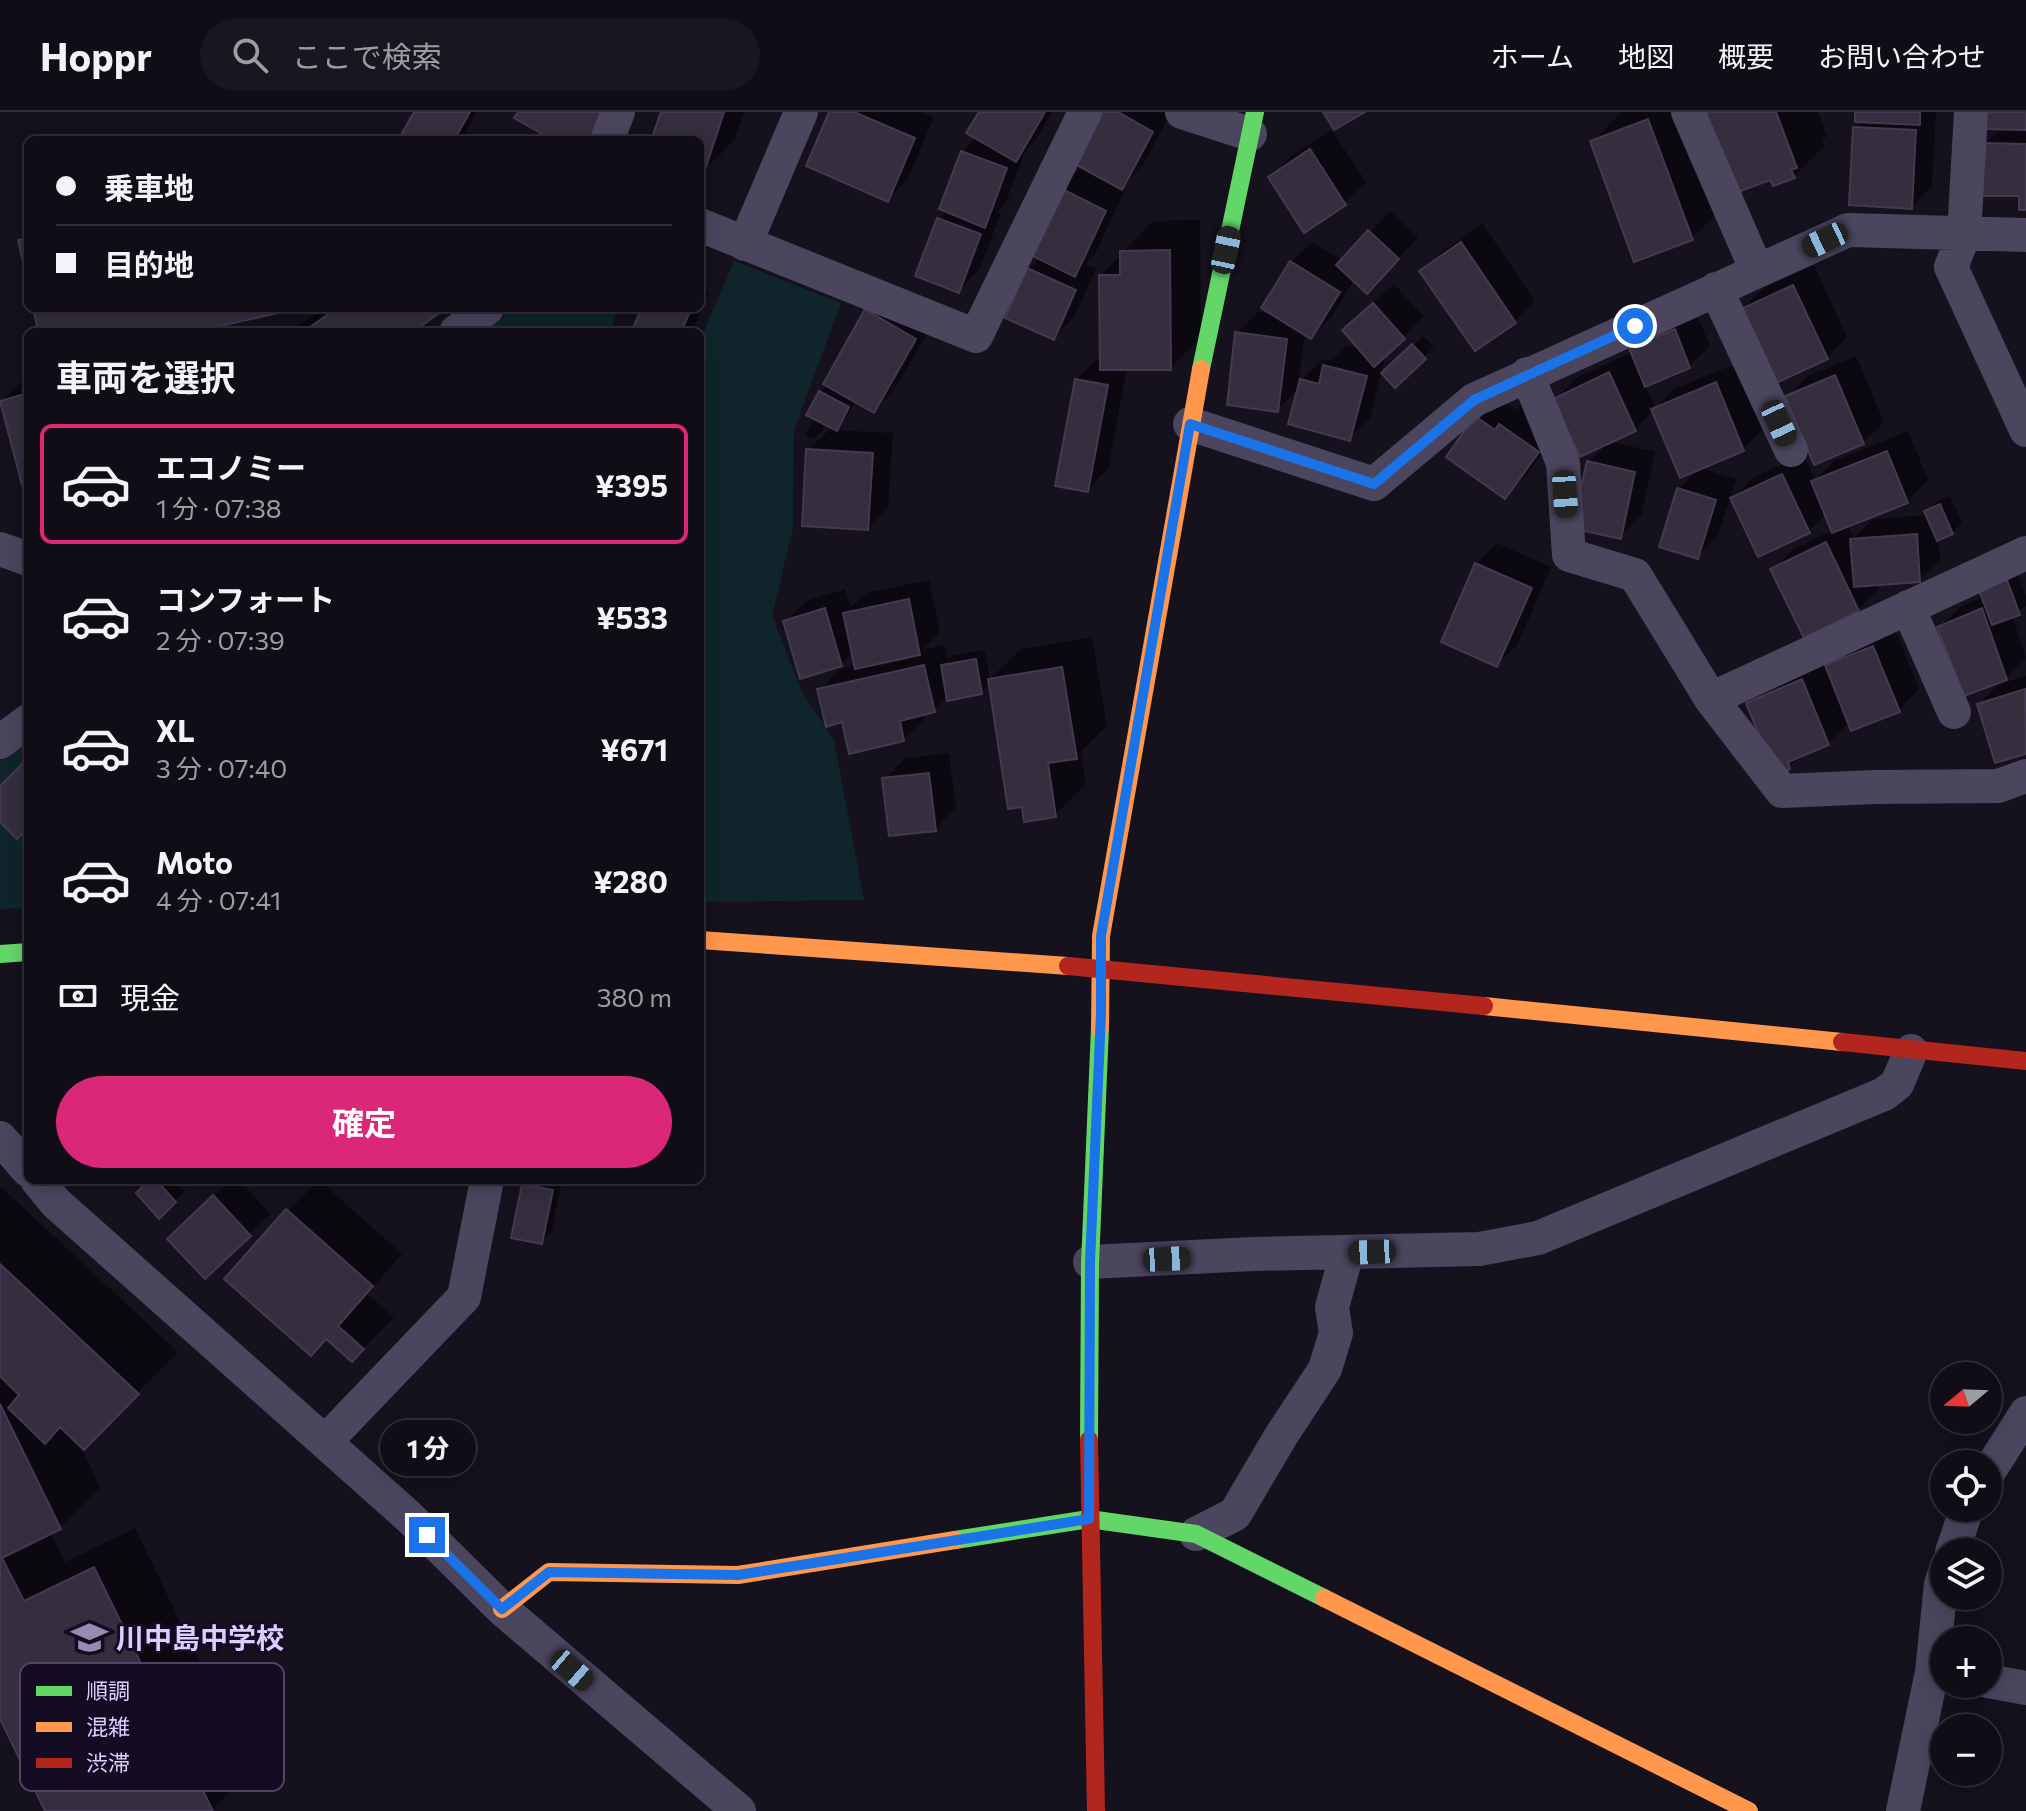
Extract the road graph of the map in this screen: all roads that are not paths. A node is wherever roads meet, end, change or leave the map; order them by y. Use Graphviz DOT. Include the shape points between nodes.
graph roads {
  1 [pos="618,112"];
  2 [pos="801,112"];
  3 [pos="1085,112"];
  4 [pos="1182,112"];
  5 [pos="1688,112"];
  6 [pos="1971,112"];
  7 [pos="1253,123"];
  8 [pos="609,136"];
  9 [pos="704,227"];
  10 [pos="1964,235"];
  11 [pos="2026,235"];
  12 [pos="745,244"];
  13 [pos="1757,271"];
  14 [pos="1716,289"];
  15 [pos="482,312"];
  16 [pos="461,328"];
  17 [pos="1527,374"];
  18 [pos="1190,424"];
  19 [pos="2026,430"];
  20 [pos="1791,450"];
  21 [pos="0,549"];
  22 [pos="2026,553"];
  23 [pos="24,558"];
  24 [pos="1908,607"];
  25 [pos="1711,699"];
  26 [pos="1954,712"];
  27 [pos="24,724"];
  28 [pos="0,742"];
  29 [pos="2026,776"];
  30 [pos="704,940"];
  31 [pos="24,952"];
  32 [pos="0,954"];
  33 [pos="1102,968"];
  34 [pos="1911,1051"];
  35 [pos="2026,1061"];
  36 [pos="0,1138"];
  37 [pos="24,1165"];
  38 [pos="40,1184"];
  39 [pos="486,1184"];
  40 [pos="1347,1253"];
  41 [pos="1090,1262"];
  42 [pos="2026,1413"];
  43 [pos="325,1442"];
  44 [pos="2002,1451"];
  45 [pos="1089,1519"];
  46 [pos="1196,1534"];
  47 [pos="502,1609"];
  48 [pos="2002,1684"];
  49 [pos="2026,1688"];
  50 [pos="1932,1698"];
  51 [pos="739,1811"];
  52 [pos="1096,1811"];
  53 [pos="1749,1811"];
  54 [pos="1903,1811"];
  1 -- 8 [label="street"];
  2 -- 12 [label="street"];
  3 -- 12 [label="street" via="976,336"];
  4 -- 7 [label="street"];
  5 -- 13 [label="street"];
  6 -- 10 [label="street"];
  7 -- 18 [label="street"];
  9 -- 12 [label="street"];
  10 -- 11 [label="street"];
  10 -- 13 [label="street" via="1848,230"];
  10 -- 19 [label="street" via="1951,267"];
  13 -- 14 [label="street"];
  14 -- 17 [label="street"];
  14 -- 20 [label="street"];
  15 -- 16 [label="street"];
  17 -- 18 [label="street" via="1474,400 1374,484"];
  17 -- 25 [label="street" via="1563,463 1569,555 1635,575"];
  18 -- 33 [label="street" via="1104,920"];
  21 -- 23 [label="street"];
  22 -- 24 [label="street"];
  24 -- 25 [label="street"];
  24 -- 26 [label="street"];
  25 -- 29 [label="street" via="1782,791 1998,786"];
  27 -- 28 [label="street"];
  30 -- 33 [label="street"];
  31 -- 32 [label="street"];
  33 -- 34 [label="street"];
  33 -- 41 [label="street"];
  34 -- 35 [label="street"];
  34 -- 40 [label="street" via="1897,1084 1884,1094 1538,1238 1479,1249"];
  36 -- 37 [label="street"];
  38 -- 43 [label="street"];
  39 -- 43 [label="street" via="464,1297"];
  40 -- 41 [label="street"];
  40 -- 46 [label="street" via="1332,1307 1336,1333 1325,1369 1235,1514"];
  41 -- 45 [label="street"];
  42 -- 44 [label="street"];
  43 -- 47 [label="street"];
  45 -- 46 [label="street"];
  45 -- 47 [label="street" via="738,1575 549,1572"];
  45 -- 52 [label="street"];
  46 -- 53 [label="street"];
  47 -- 51 [label="street"];
  48 -- 49 [label="street"];
  50 -- 54 [label="street"];
}
